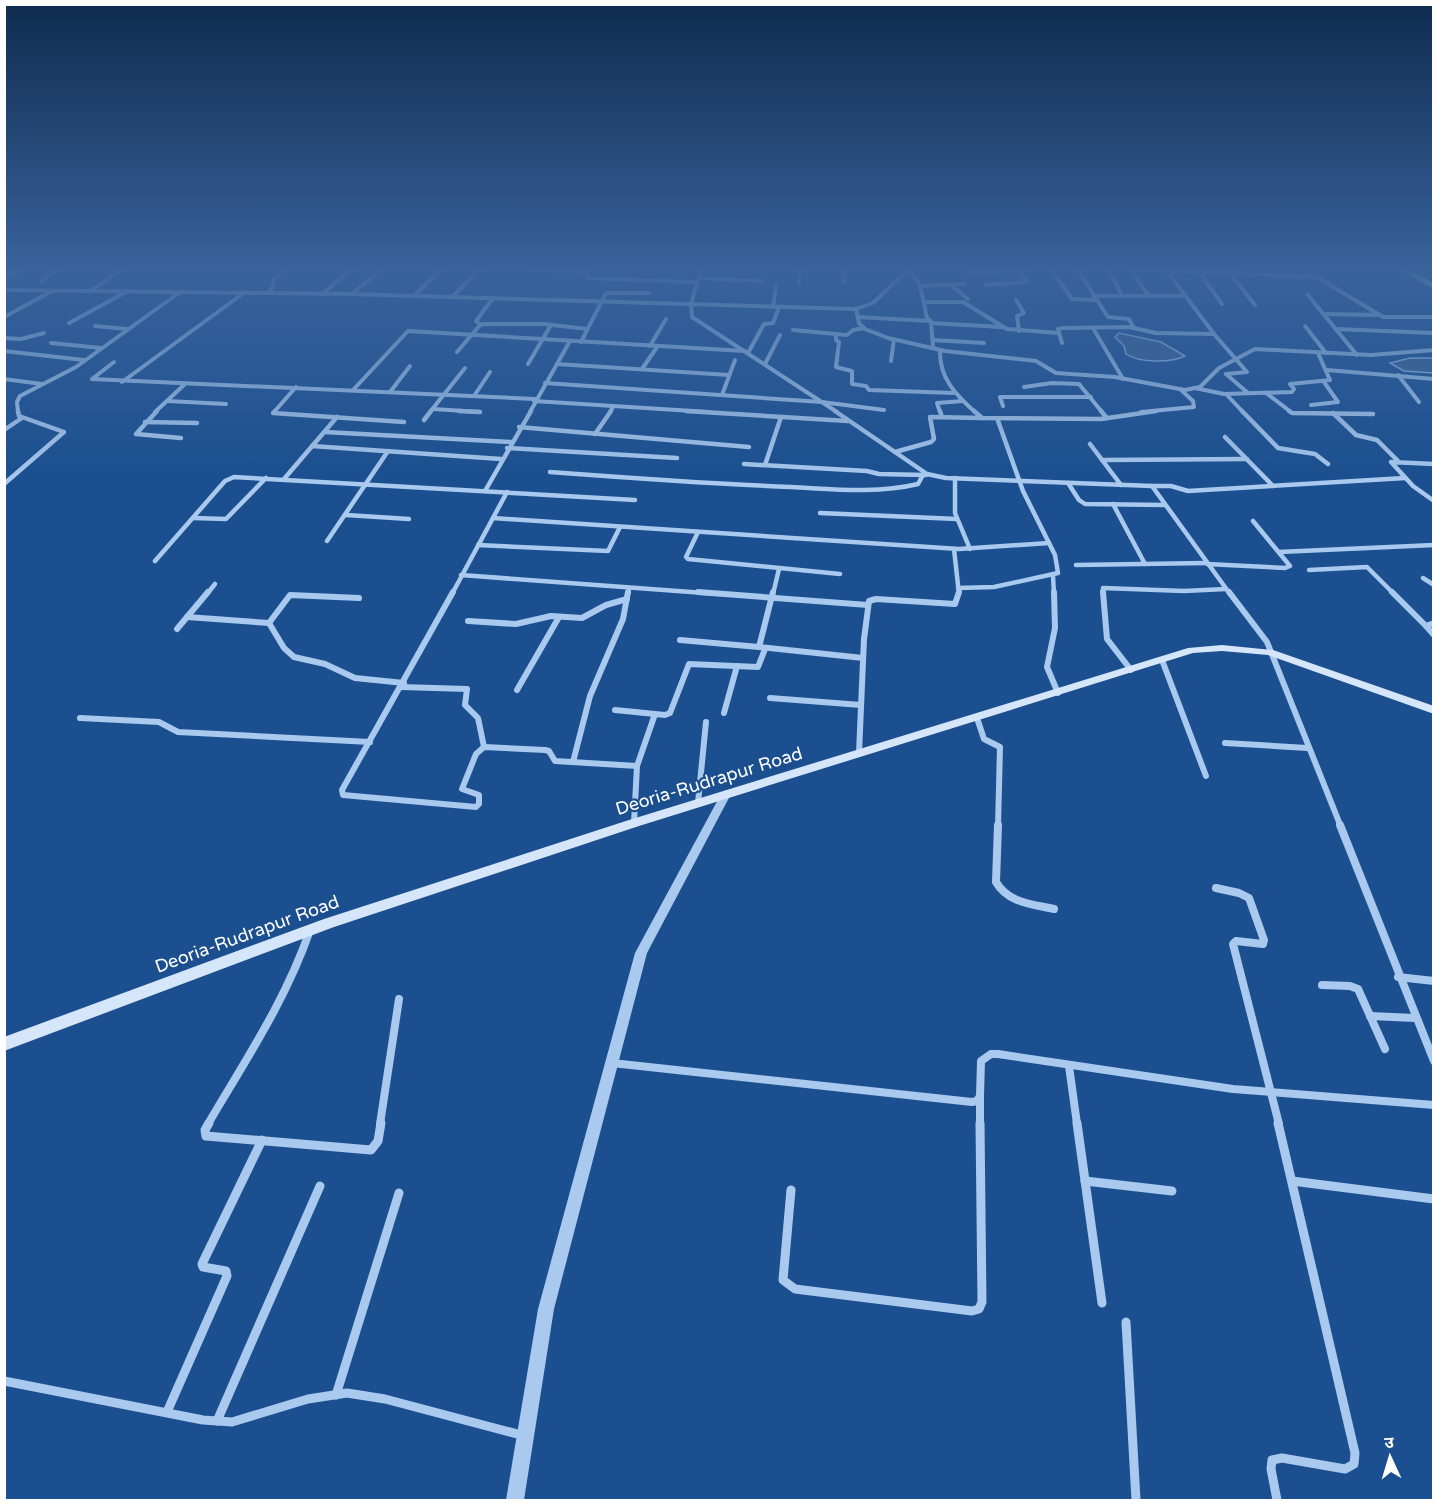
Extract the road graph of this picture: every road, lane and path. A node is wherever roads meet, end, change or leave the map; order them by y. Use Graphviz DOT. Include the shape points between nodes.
graph roads {
  1 [pos="113,339"];
  2 [pos="180,339"];
  3 [pos="400,339"];
  4 [pos="467,339"];
  5 [pos="542,339"];
  6 [pos="545,339"];
  7 [pos="582,339"];
  8 [pos="654,339"];
  9 [pos="727,339"];
  10 [pos="755,339"];
  11 [pos="778,339"];
  12 [pos="836,339"];
  13 [pos="894,339"];
  14 [pos="895,339"];
  15 [pos="1100,339"];
  16 [pos="1219,339"];
  17 [pos="1315,339"];
  18 [pos="1344,339"];
  19 [pos="933,340"];
  20 [pos="570,341"];
  21 [pos="581,342"];
  22 [pos="984,342"];
  23 [pos="51,344"];
  24 [pos="650,346"];
  25 [pos="657,347"];
  26 [pos="933,347"];
  27 [pos="101,348"];
  28 [pos="940,350"];
  29 [pos="1434,350"];
  30 [pos="4,351"];
  31 [pos="457,352"];
  32 [pos="747,352"];
  33 [pos="1318,352"];
  34 [pos="1326,353"];
  35 [pos="1357,355"];
  36 [pos="1239,358"];
  37 [pos="85,360"];
  38 [pos="735,360"];
  39 [pos="891,361"];
  40 [pos="114,362"];
  41 [pos="528,364"];
  42 [pos="557,364"];
  43 [pos="765,364"];
  44 [pos="410,366"];
  45 [pos="465,368"];
  46 [pos="1219,368"];
  47 [pos="642,369"];
  48 [pos="1327,370"];
  49 [pos="490,372"];
  50 [pos="1226,374"];
  51 [pos="729,375"];
  52 [pos="1398,375"];
  53 [pos="4,379"];
  54 [pos="1123,379"];
  55 [pos="1434,379"];
  56 [pos="122,382"];
  57 [pos="1324,382"];
  58 [pos="545,383"];
  59 [pos="42,384"];
  60 [pos="186,384"];
  61 [pos="296,387"];
  62 [pos="1024,387"];
  63 [pos="1195,388"];
  64 [pos="1180,389"];
  65 [pos="353,390"];
  66 [pos="390,392"];
  67 [pos="1266,392"];
  68 [pos="954,393"];
  69 [pos="1248,393"];
  70 [pos="1226,394"];
  71 [pos="444,395"];
  72 [pos="722,395"];
  73 [pos="474,396"];
  74 [pos="1091,398"];
  75 [pos="534,400"];
  76 [pos="168,401"];
  77 [pos="822,402"];
  78 [pos="963,402"];
  79 [pos="1419,402"];
  80 [pos="226,404"];
  81 [pos="1311,405"];
  82 [pos="1003,406"];
  83 [pos="613,407"];
  84 [pos="433,409"];
  85 [pos="884,410"];
  86 [pos="480,412"];
  87 [pos="1333,413"];
  88 [pos="1372,414"];
  89 [pos="337,417"];
  90 [pos="781,417"];
  91 [pos="942,417"];
  92 [pos="21,418"];
  93 [pos="982,418"];
  94 [pos="997,418"];
  95 [pos="1107,418"];
  96 [pos="424,420"];
  97 [pos="850,421"];
  98 [pos="145,422"];
  99 [pos="404,422"];
  100 [pos="197,423"];
  101 [pos="519,427"];
  102 [pos="6,428"];
  103 [pos="325,432"];
  104 [pos="596,434"];
  105 [pos="1225,437"];
  106 [pos="182,438"];
  107 [pos="511,442"];
  108 [pos="1090,444"];
  109 [pos="312,446"];
  110 [pos="749,447"];
  111 [pos="507,448"];
  112 [pos="388,451"];
  113 [pos="895,452"];
  114 [pos="677,458"];
  115 [pos="501,459"];
  116 [pos="1247,459"];
  117 [pos="1102,460"];
  118 [pos="1398,461"];
  119 [pos="744,464"];
  120 [pos="1328,464"];
  121 [pos="1434,464"];
  122 [pos="765,465"];
  123 [pos="550,472"];
  124 [pos="923,475"];
  125 [pos="930,475"];
  126 [pos="266,478"];
  127 [pos="955,478"];
  128 [pos="1405,478"];
  129 [pos="284,479"];
  130 [pos="1018,481"];
  131 [pos="1068,483"];
  132 [pos="4,484"];
  133 [pos="366,484"];
  134 [pos="1121,485"];
  135 [pos="1151,486"];
  136 [pos="1273,486"];
  137 [pos="485,490"];
  138 [pos="507,492"];
  139 [pos="635,500"];
  140 [pos="1434,501"];
  141 [pos="1113,504"];
  142 [pos="1165,505"];
  143 [pos="820,513"];
  144 [pos="346,515"];
  145 [pos="193,518"];
  146 [pos="493,518"];
  147 [pos="409,519"];
  148 [pos="957,519"];
  149 [pos="1253,521"];
  150 [pos="620,526"];
  151 [pos="698,532"];
  152 [pos="327,542"];
  153 [pos="1049,543"];
  154 [pos="478,545"];
  155 [pos="1434,545"];
  156 [pos="954,549"];
  157 [pos="970,549"];
  158 [pos="1280,552"];
  159 [pos="155,561"];
  160 [pos="1145,564"];
  161 [pos="1207,564"];
  162 [pos="1076,565"];
  163 [pos="779,569"];
  164 [pos="1309,570"];
  165 [pos="840,574"];
  166 [pos="461,575"];
  167 [pos="1053,576"];
  168 [pos="1423,578"];
  169 [pos="216,584"];
  170 [pos="1434,585"];
  171 [pos="958,588"];
  172 [pos="629,589"];
  173 [pos="1226,589"];
  174 [pos="359,598"];
  175 [pos="627,599"];
  176 [pos="771,599"];
  177 [pos="868,605"];
  178 [pos="559,616"];
  179 [pos="187,617"];
  180 [pos="468,621"];
  181 [pos="269,622"];
  182 [pos="1434,623"];
  183 [pos="1426,626"];
  184 [pos="177,629"];
  185 [pos="1434,635"];
  186 [pos="680,640"];
  187 [pos="762,648"];
  188 [pos="1269,652"];
  189 [pos="863,658"];
  190 [pos="1162,660"];
  191 [pos="737,666"];
  192 [pos="1131,670"];
  193 [pos="403,685"];
  194 [pos="517,690"];
  195 [pos="1058,693"];
  196 [pos="770,698"];
  197 [pos="861,705"];
  198 [pos="615,710"];
  199 [pos="1434,710"];
  200 [pos="724,713"];
  201 [pos="656,714"];
  202 [pos="80,718"];
  203 [pos="977,718"];
  204 [pos="706,722"];
  205 [pos="370,741"];
  206 [pos="1225,743"];
  207 [pos="484,747"];
  208 [pos="1307,748"];
  209 [pos="859,753"];
  210 [pos="573,762"];
  211 [pos="637,766"];
  212 [pos="1206,776"];
  213 [pos="726,794"];
  214 [pos="698,803"];
  215 [pos="634,823"];
  216 [pos="1216,888"];
  217 [pos="1054,909"];
  218 [pos="310,930"];
  219 [pos="1398,977"];
  220 [pos="1434,981"];
  221 [pos="1322,985"];
  222 [pos="399,999"];
  223 [pos="1370,1016"];
  224 [pos="1415,1018"];
  225 [pos="4,1044"];
  226 [pos="1385,1049"];
  227 [pos="1434,1061"];
  228 [pos="612,1063"];
  229 [pos="1069,1066"];
  230 [pos="1271,1092"];
  231 [pos="980,1096"];
  232 [pos="1434,1105"];
  233 [pos="262,1140"];
  234 [pos="1085,1181"];
  235 [pos="1292,1181"];
  236 [pos="320,1186"];
  237 [pos="791,1190"];
  238 [pos="1172,1191"];
  239 [pos="399,1193"];
  240 [pos="1434,1199"];
  241 [pos="1102,1303"];
  242 [pos="1126,1322"];
  243 [pos="4,1381"];
  244 [pos="336,1395"];
  245 [pos="166,1412"];
  246 [pos="217,1420"];
  247 [pos="525,1436"];
  248 [pos="514,1500"];
  249 [pos="1136,1500"];
  250 [pos="1277,1500"];
  1 -- 27 [label="street"];
  2 -- 56 [label="street"];
  3 -- 65 [label="street"];
  4 -- 31 [label="street"];
  5 -- 41 [label="street"];
  6 -- 20 [label="street"];
  7 -- 21 [label="street"];
  8 -- 24 [label="street"];
  9 -- 32 [label="street"];
  10 -- 32 [label="street"];
  11 -- 43 [label="street"];
  12 -- 68 [label="street" via="840,342 836,367 852,371 852,384 869,390"];
  13 -- 39 [label="street"];
  14 -- 26 [label="street"];
  15 -- 54 [label="street"];
  16 -- 36 [label="street"];
  17 -- 34 [label="street"];
  18 -- 35 [label="street"];
  19 -- 22 [label="street"];
  19 -- 26 [label="street"];
  20 -- 21 [label="street"];
  20 -- 42 [label="street"];
  21 -- 24 [label="street"];
  23 -- 27 [label="street"];
  24 -- 25 [label="street"];
  25 -- 32 [label="street"];
  25 -- 47 [label="street"];
  26 -- 28 [label="street"];
  27 -- 37 [label="street"];
  28 -- 54 [label="street" via="1036,361 1056,373"];
  28 -- 68 [label="street" via="939,360"];
  29 -- 35 [label="street"];
  30 -- 37 [label="street"];
  32 -- 43 [label="street"];
  33 -- 34 [label="street"];
  33 -- 36 [label="street" via="1263,349 1249,351"];
  33 -- 48 [label="street"];
  34 -- 35 [label="street"];
  36 -- 46 [label="street"];
  36 -- 50 [label="street" via="1246,374"];
  37 -- 59 [label="street"];
  38 -- 51 [label="street"];
  40 -- 56 [label="street" via="92,379"];
  42 -- 47 [label="street"];
  42 -- 58 [label="street"];
  43 -- 77 [label="street"];
  44 -- 66 [label="street"];
  45 -- 71 [label="street"];
  46 -- 50 [label="street"];
  46 -- 63 [label="street"];
  47 -- 51 [label="street"];
  48 -- 52 [label="street"];
  48 -- 57 [label="street" via="1330,380"];
  49 -- 73 [label="street"];
  50 -- 69 [label="street"];
  51 -- 72 [label="street"];
  52 -- 55 [label="street"];
  52 -- 79 [label="street"];
  53 -- 59 [label="street"];
  54 -- 64 [label="street"];
  56 -- 60 [label="street"];
  57 -- 67 [label="street" via="1290,384 1292,392"];
  57 -- 81 [label="street" via="1338,402"];
  58 -- 72 [label="street"];
  58 -- 75 [label="street"];
  59 -- 92 [label="street" via="18,399"];
  60 -- 61 [label="street"];
  60 -- 76 [label="street"];
  61 -- 65 [label="street"];
  61 -- 89 [label="street" via="273,413"];
  62 -- 74 [label="street" via="1076,384 1082,385"];
  63 -- 64 [label="street"];
  63 -- 70 [label="street"];
  64 -- 95 [label="street" via="1194,407"];
  65 -- 66 [label="street"];
  66 -- 71 [label="street"];
  67 -- 69 [label="street"];
  67 -- 87 [label="street" via="1292,413"];
  68 -- 78 [label="street"];
  69 -- 70 [label="street"];
  70 -- 120 [label="street" via="1278,448 1314,454"];
  71 -- 73 [label="street"];
  71 -- 84 [label="street"];
  72 -- 77 [label="street"];
  73 -- 75 [label="street"];
  74 -- 82 [label="street" via="1000,397"];
  74 -- 95 [label="street"];
  75 -- 83 [label="street"];
  75 -- 101 [label="street"];
  76 -- 80 [label="street"];
  76 -- 98 [label="street"];
  77 -- 85 [label="street"];
  77 -- 97 [label="street"];
  78 -- 91 [label="street" via="937,403"];
  78 -- 93 [label="street"];
  83 -- 90 [label="street"];
  83 -- 104 [label="street"];
  84 -- 86 [label="street"];
  84 -- 96 [label="street"];
  87 -- 88 [label="street"];
  87 -- 118 [label="street" via="1356,435 1377,440"];
  89 -- 99 [label="street"];
  89 -- 103 [label="street"];
  90 -- 97 [label="street"];
  90 -- 122 [label="street"];
  91 -- 93 [label="street"];
  91 -- 113 [label="street" via="929,418 934,439 931,442"];
  92 -- 102 [label="street"];
  92 -- 132 [label="street" via="64,432"];
  93 -- 94 [label="street"];
  94 -- 95 [label="street"];
  94 -- 130 [label="street"];
  97 -- 113 [label="street"];
  98 -- 100 [label="street"];
  98 -- 106 [label="street" via="136,436"];
  101 -- 104 [label="street"];
  101 -- 107 [label="street"];
  103 -- 107 [label="street"];
  103 -- 109 [label="street"];
  104 -- 110 [label="street"];
  105 -- 116 [label="street"];
  107 -- 111 [label="street"];
  108 -- 117 [label="street"];
  109 -- 112 [label="street"];
  109 -- 129 [label="street"];
  111 -- 114 [label="street"];
  111 -- 115 [label="street"];
  112 -- 115 [label="street"];
  112 -- 133 [label="street"];
  113 -- 125 [label="street"];
  115 -- 137 [label="street"];
  116 -- 117 [label="street"];
  116 -- 136 [label="street"];
  117 -- 134 [label="street"];
  118 -- 121 [label="street"];
  118 -- 128 [label="street" via="1391,462"];
  119 -- 122 [label="street"];
  122 -- 124 [label="street"];
  123 -- 124 [label="street" via="826,489 905,488 918,484"];
  124 -- 125 [label="street"];
  125 -- 127 [label="street"];
  126 -- 129 [label="street"];
  126 -- 145 [label="street" via="226,519"];
  126 -- 145 [label="street" via="228,478"];
  127 -- 130 [label="street"];
  127 -- 148 [label="street"];
  128 -- 136 [label="street"];
  128 -- 140 [label="street"];
  129 -- 133 [label="street"];
  130 -- 131 [label="street"];
  130 -- 153 [label="street"];
  131 -- 134 [label="street"];
  131 -- 141 [label="street" via="1082,503"];
  133 -- 137 [label="street"];
  133 -- 144 [label="street"];
  134 -- 135 [label="street"];
  135 -- 136 [label="street" via="1188,491"];
  135 -- 142 [label="street"];
  137 -- 138 [label="street"];
  138 -- 139 [label="street"];
  138 -- 146 [label="street"];
  141 -- 142 [label="street"];
  141 -- 160 [label="street"];
  142 -- 161 [label="street"];
  143 -- 148 [label="street"];
  144 -- 147 [label="street"];
  144 -- 152 [label="street"];
  145 -- 159 [label="street"];
  146 -- 150 [label="street"];
  146 -- 154 [label="street"];
  148 -- 157 [label="street"];
  149 -- 158 [label="street"];
  150 -- 151 [label="street"];
  150 -- 154 [label="street" via="608,551"];
  151 -- 156 [label="street"];
  151 -- 163 [label="street" via="688,559"];
  153 -- 157 [label="street"];
  153 -- 167 [label="street" via="1058,569"];
  154 -- 166 [label="street"];
  155 -- 158 [label="street"];
  156 -- 157 [label="street"];
  156 -- 171 [label="street"];
  158 -- 161 [label="street" via="1289,567"];
  160 -- 161 [label="street"];
  160 -- 162 [label="street"];
  161 -- 173 [label="street"];
  163 -- 165 [label="street"];
  163 -- 176 [label="street"];
  164 -- 183 [label="street" via="1367,567"];
  166 -- 172 [label="street"];
  166 -- 193 [label="street"];
  167 -- 171 [label="street" via="985,588"];
  167 -- 195 [label="street" via="1055,628 1047,660"];
  168 -- 170 [label="street"];
  169 -- 179 [label="street"];
  171 -- 177 [label="street" via="955,604 876,598"];
  172 -- 175 [label="street"];
  172 -- 176 [label="street"];
  173 -- 188 [label="street" via="1267,642"];
  173 -- 192 [label="street" via="1103,588 1106,635"];
  174 -- 181 [label="street" via="290,595"];
  175 -- 178 [label="street" via="588,616"];
  175 -- 210 [label="street" via="623,619 594,684"];
  176 -- 177 [label="street"];
  176 -- 187 [label="street"];
  177 -- 189 [label="street"];
  178 -- 180 [label="street" via="516,624"];
  178 -- 194 [label="street"];
  179 -- 181 [label="street"];
  179 -- 184 [label="street"];
  181 -- 193 [label="street" via="294,657 325,664 355,678"];
  182 -- 183 [label="street"];
  183 -- 185 [label="street"];
  186 -- 187 [label="street"];
  187 -- 189 [label="street"];
  187 -- 191 [label="street" via="759,667"];
  188 -- 190 [label="main road, Deoria-Rudrapur Road" via="1192,650"];
  188 -- 199 [label="main road, Deoria-Rudrapur Road"];
  188 -- 208 [label="street"];
  189 -- 197 [label="street"];
  190 -- 192 [label="main road, Deoria-Rudrapur Road"];
  190 -- 212 [label="street"];
  191 -- 200 [label="street"];
  191 -- 201 [label="street" via="689,664 670,713"];
  192 -- 195 [label="main road, Deoria-Rudrapur Road"];
  193 -- 205 [label="street"];
  193 -- 207 [label="street" via="467,689 465,705 478,718"];
  195 -- 203 [label="main road, Deoria-Rudrapur Road"];
  196 -- 197 [label="street"];
  197 -- 209 [label="street"];
  198 -- 201 [label="street"];
  201 -- 211 [label="street"];
  202 -- 205 [label="street" via="159,722 178,732"];
  203 -- 209 [label="main road, Deoria-Rudrapur Road"];
  203 -- 217 [label="street" via="984,739 1000,747 996,882 999,889 1016,900"];
  204 -- 214 [label="street"];
  205 -- 207 [label="street" via="342,790 343,795 469,808 476,807 480,797 463,791 462,785 476,754"];
  206 -- 208 [label="street"];
  207 -- 210 [label="street" via="544,750 555,761"];
  208 -- 219 [label="street"];
  209 -- 213 [label="main road, Deoria-Rudrapur Road"];
  210 -- 211 [label="street"];
  211 -- 215 [label="street"];
  213 -- 214 [label="main road, Deoria-Rudrapur Road"];
  213 -- 228 [label="street" via="641,953"];
  214 -- 215 [label="main road, Deoria-Rudrapur Road"];
  215 -- 218 [label="main road, Deoria-Rudrapur Road"];
  216 -- 230 [label="street" via="1249,898 1264,940 1263,944 1233,944"];
  218 -- 225 [label="main road, Deoria-Rudrapur Road"];
  218 -- 233 [label="street" via="280,1001 205,1130 206,1136"];
  219 -- 220 [label="street"];
  219 -- 224 [label="street"];
  221 -- 223 [label="street" via="1355,987"];
  222 -- 233 [label="street" via="376,1146 371,1149"];
  223 -- 224 [label="street"];
  223 -- 226 [label="street"];
  224 -- 227 [label="street"];
  228 -- 231 [label="street" via="972,1102"];
  228 -- 247 [label="street" via="546,1309"];
  229 -- 230 [label="street"];
  229 -- 231 [label="street" via="991,1054 981,1061"];
  229 -- 234 [label="street"];
  230 -- 232 [label="street"];
  230 -- 235 [label="street"];
  231 -- 237 [label="street" via="979,1310 788,1286 783,1280"];
  233 -- 245 [label="street" via="202,1264 226,1271 227,1276"];
  234 -- 238 [label="street"];
  234 -- 241 [label="street"];
  235 -- 240 [label="street"];
  235 -- 250 [label="street" via="1355,1453 1354,1464 1345,1469 1282,1458 1272,1460"];
  236 -- 246 [label="street"];
  239 -- 244 [label="street"];
  242 -- 249 [label="street"];
  243 -- 245 [label="street"];
  244 -- 246 [label="street" via="308,1399 232,1422"];
  244 -- 247 [label="street" via="385,1399"];
  245 -- 246 [label="street"];
  247 -- 248 [label="street"];
}
